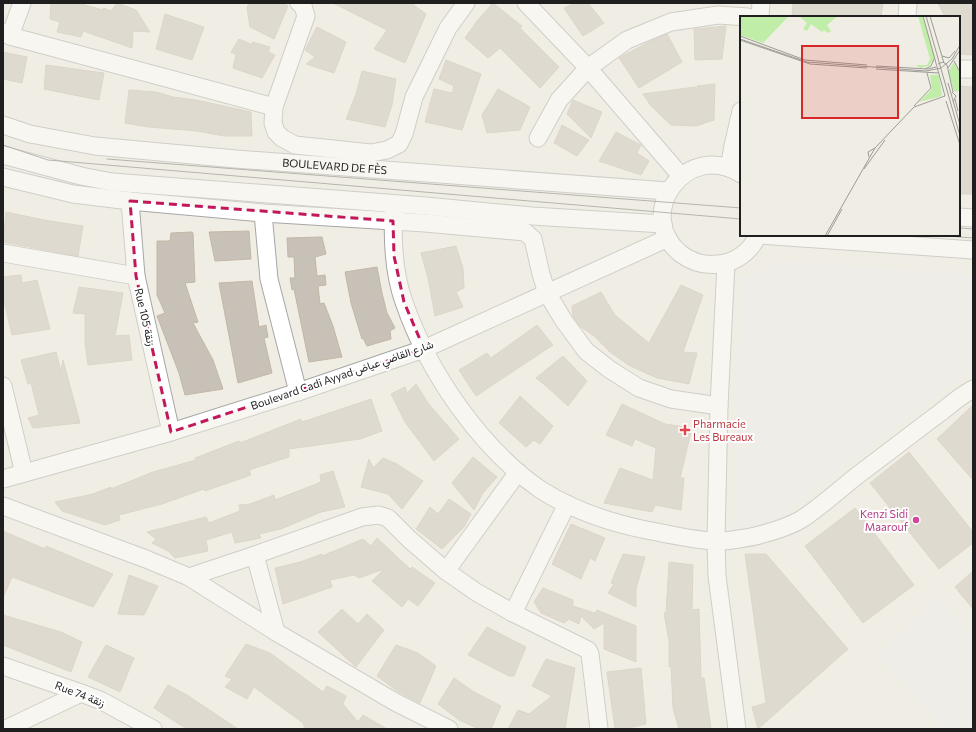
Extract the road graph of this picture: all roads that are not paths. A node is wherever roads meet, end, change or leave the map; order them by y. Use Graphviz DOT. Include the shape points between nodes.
graph roads {
  1 [pos="22,3"];
  2 [pos="300,3"];
  3 [pos="466,3"];
  4 [pos="526,3"];
  5 [pos="761,3"];
  6 [pos="908,3"];
  7 [pos="740,16"];
  8 [pos="760,16"];
  9 [pos="907,16"];
  10 [pos="6,34"];
  11 [pos="588,68"];
  12 [pos="960,69"];
  13 [pos="973,70"];
  14 [pos="274,107"];
  15 [pos="740,115"];
  16 [pos="3,122"];
  17 [pos="3,125"];
  18 [pos="30,134"];
  19 [pos="538,138"];
  20 [pos="3,155"];
  21 [pos="735,171"];
  22 [pos="681,176"];
  23 [pos="3,177"];
  24 [pos="668,191"];
  25 [pos="130,201"];
  26 [pos="394,204"];
  27 [pos="263,213"];
  28 [pos="960,217"];
  29 [pos="973,218"];
  30 [pos="393,221"];
  31 [pos="666,231"];
  32 [pos="758,236"];
  33 [pos="773,236"];
  34 [pos="973,250"];
  35 [pos="3,253"];
  36 [pos="726,263"];
  37 [pos="136,276"];
  38 [pos="547,293"];
  39 [pos="424,349"];
  40 [pos="3,386"];
  41 [pos="973,389"];
  42 [pos="298,392"];
  43 [pos="719,406"];
  44 [pos="171,432"];
  45 [pos="518,472"];
  46 [pos="24,473"];
  47 [pos="3,479"];
  48 [pos="567,504"];
  49 [pos="3,506"];
  50 [pos="716,542"];
  51 [pos="255,555"];
  52 [pos="446,571"];
  53 [pos="189,577"];
  54 [pos="513,614"];
  55 [pos="276,632"];
  56 [pos="3,666"];
  57 [pos="81,693"];
  58 [pos="6,729"];
  59 [pos="152,729"];
  60 [pos="449,729"];
  61 [pos="599,729"];
  62 [pos="737,729"];
  1 -- 10 [label="street"];
  2 -- 14 [label="street" via="306,16"];
  3 -- 14 [label="street" via="448,28 414,97 399,144 371,154 295,145 276,132 273,123"];
  4 -- 11 [label="street"];
  5 -- 8 [label="street"];
  6 -- 9 [label="street"];
  7 -- 11 [label="street" via="718,15 671,22 627,40"];
  10 -- 14 [label="street"];
  11 -- 19 [label="street" via="559,100"];
  11 -- 22 [label="street"];
  12 -- 13 [label="street"];
  15 -- 21 [label="street" via="733,146"];
  16 -- 18 [label="street"];
  17 -- 18 [label="street, BOULEVARD DE FÈS"];
  18 -- 24 [label="street, BOULEVARD DE FÈS" via="95,146 228,158"];
  20 -- 26 [label="street" via="112,182"];
  21 -- 22 [label="street" via="706,165"];
  22 -- 24 [label="street"];
  23 -- 25 [label="street" via="72,194"];
  24 -- 31 [label="street" via="662,209"];
  25 -- 27 [label="street"];
  25 -- 37 [label="street, Rue 105 زنقة"];
  26 -- 30 [label="street"];
  26 -- 31 [label="street"];
  27 -- 30 [label="street"];
  27 -- 42 [label="street" via="269,279"];
  28 -- 29 [label="street"];
  30 -- 38 [label="street" via="525,232 533,239"];
  30 -- 39 [label="street" via="398,280 404,302"];
  31 -- 36 [label="street" via="679,252 690,260 708,265"];
  31 -- 38 [label="street, Boulevard Cadi Ayyad شارع القاضي عياض"];
  32 -- 36 [label="street" via="745,253"];
  33 -- 34 [label="street"];
  35 -- 37 [label="street"];
  36 -- 43 [label="street"];
  37 -- 44 [label="street, Rue 105 زنقة"];
  38 -- 39 [label="street, Boulevard Cadi Ayyad شارع القاضي عياض"];
  38 -- 43 [label="street" via="586,351 608,369 639,388 671,399"];
  39 -- 42 [label="street, Boulevard Cadi Ayyad شارع القاضي عياض"];
  39 -- 45 [label="street" via="437,375 462,412"];
  40 -- 46 [label="street"];
  41 -- 50 [label="street" via="800,520 762,534"];
  42 -- 44 [label="street, Boulevard Cadi Ayyad شارع القاضي عياض"];
  43 -- 50 [label="street"];
  44 -- 46 [label="street, Boulevard Cadi Ayyad شارع القاضي عياض"];
  45 -- 48 [label="street"];
  45 -- 52 [label="street"];
  46 -- 47 [label="street, Boulevard Cadi Ayyad شارع القاضي عياض"];
  48 -- 50 [label="street" via="604,519 636,528"];
  48 -- 54 [label="street"];
  49 -- 53 [label="street"];
  50 -- 62 [label="street" via="717,576"];
  51 -- 52 [label="street" via="362,517 379,515 388,518"];
  51 -- 53 [label="street"];
  51 -- 55 [label="street"];
  52 -- 54 [label="street"];
  53 -- 55 [label="street"];
  54 -- 61 [label="street" via="588,650"];
  55 -- 60 [label="street" via="395,702"];
  56 -- 57 [label="street, Rue 74 زنقة"];
  57 -- 58 [label="street"];
  57 -- 59 [label="street, Rue 74 زنقة" via="108,704"];
}
